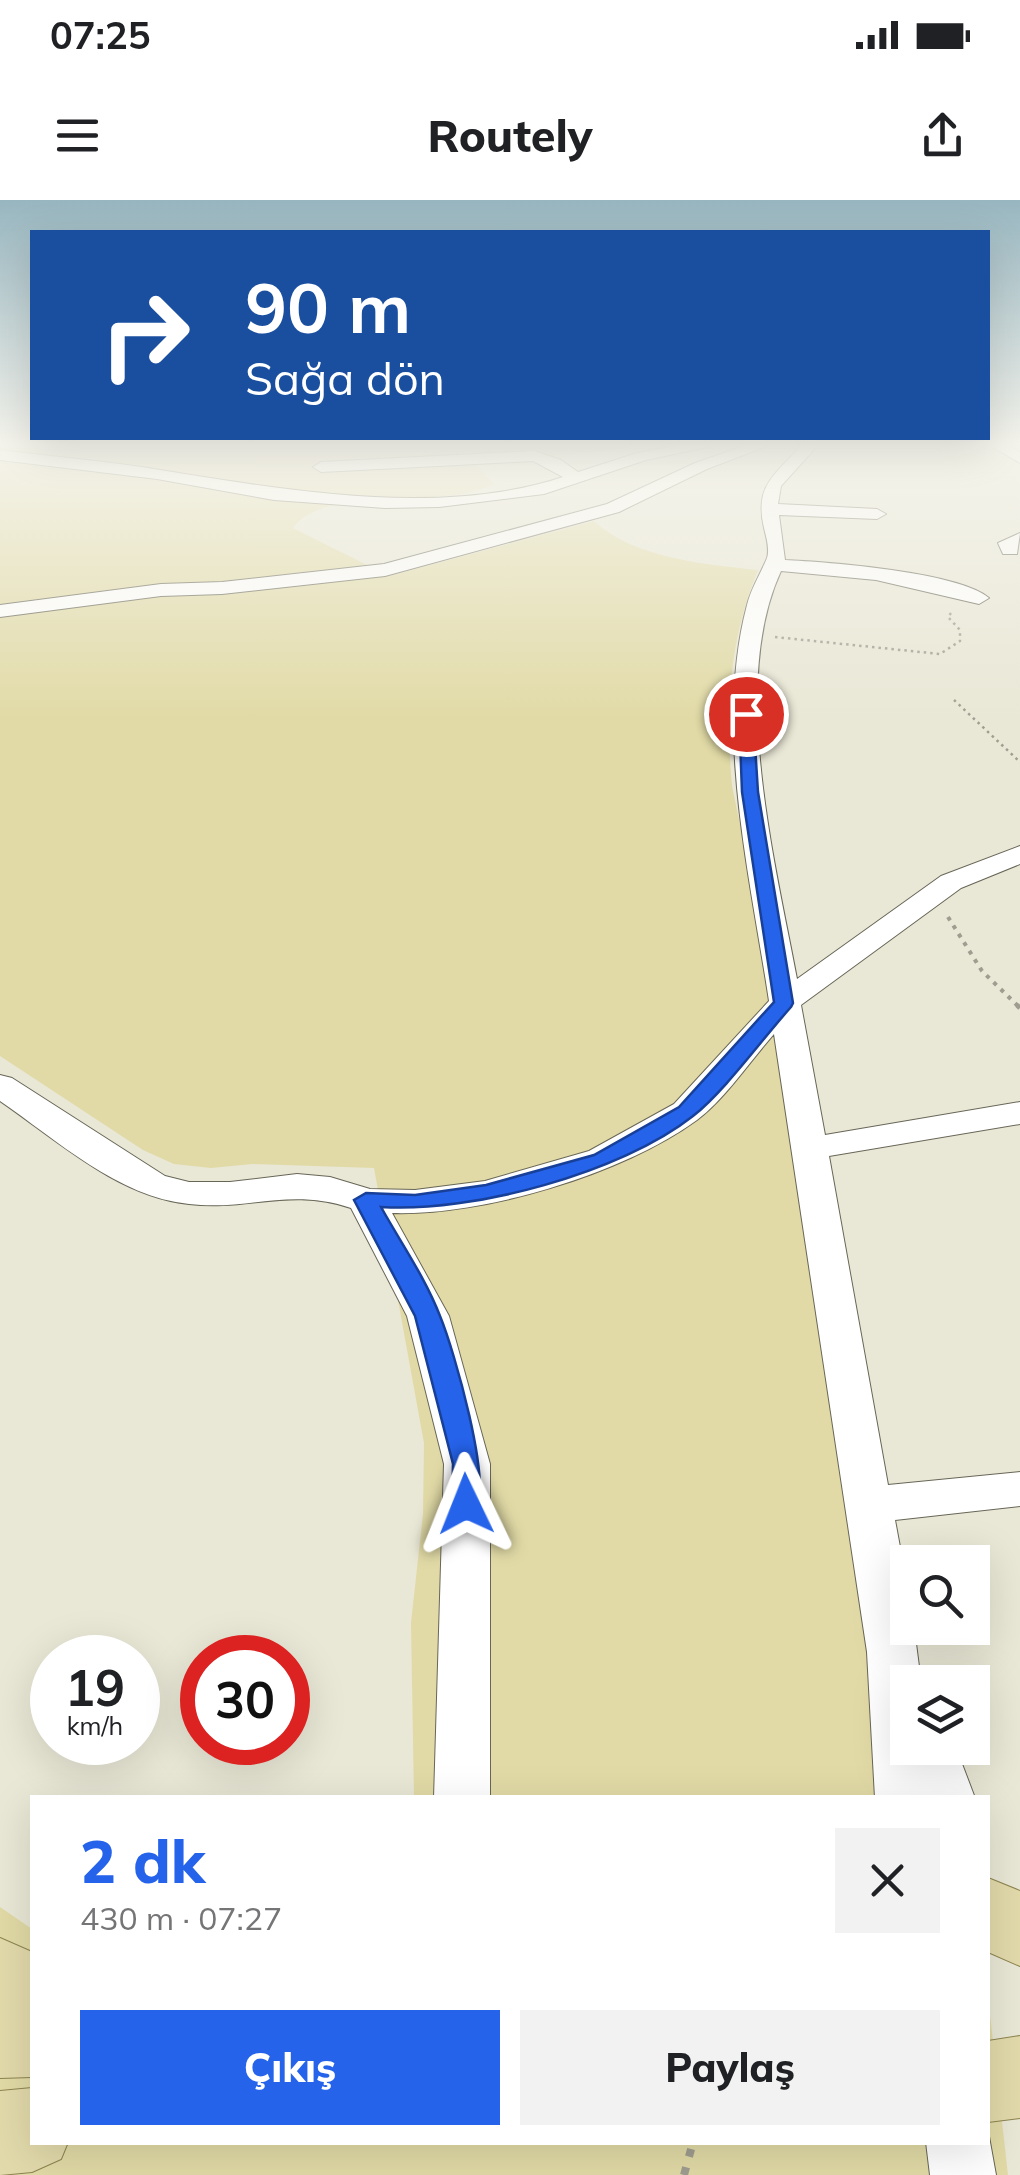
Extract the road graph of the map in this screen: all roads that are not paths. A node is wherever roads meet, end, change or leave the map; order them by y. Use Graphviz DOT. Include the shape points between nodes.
graph roads {
  1 [pos="506,537"];
  2 [pos="773,537"];
  3 [pos="772,565"];
  4 [pos="980,598"];
  5 [pos="0,611"];
  6 [pos="1020,854"];
  7 [pos="784,1003"];
  8 [pos="0,1084"];
  9 [pos="1020,1113"];
  10 [pos="807,1149"];
  11 [pos="366,1200"];
  12 [pos="1020,1489"];
  13 [pos="868,1505"];
  14 [pos="899,1665"];
  15 [pos="902,1765"];
  16 [pos="934,1765"];
  17 [pos="462,1795"];
  18 [pos="903,1795"];
  19 [pos="946,1795"];
  20 [pos="0,1976"];
  21 [pos="30,1992"];
  22 [pos="30,2037"];
  23 [pos="0,2038"];
  24 [pos="1020,2078"];
  25 [pos="990,2080"];
  26 [pos="30,2130"];
  27 [pos="0,2133"];
  28 [pos="959,2145"];
  29 [pos="962,2175"];
  1 -- 5 [label="street" via="385,570"];
  2 -- 3 [label="street"];
  3 -- 4 [label="street" via="851,570"];
  3 -- 7 [label="street" via="751,634 746,714 750,792"];
  6 -- 7 [label="street" via="941,890"];
  7 -- 10 [label="street"];
  7 -- 11 [label="street" via="686,1111 602,1160 488,1192 415,1202"];
  8 -- 11 [label="street" via="153,1185 230,1194 297,1184"];
  9 -- 10 [label="street"];
  10 -- 13 [label="street"];
  11 -- 17 [label="street" via="428,1316 467,1464"];
  12 -- 13 [label="street"];
  13 -- 14 [label="street"];
  15 -- 18 [label="street"];
  16 -- 19 [label="street"];
  20 -- 21 [label="main road"];
  22 -- 23 [label="main road"];
  24 -- 25 [label="main road"];
  26 -- 27 [label="main road"];
  28 -- 29 [label="street"];
}
